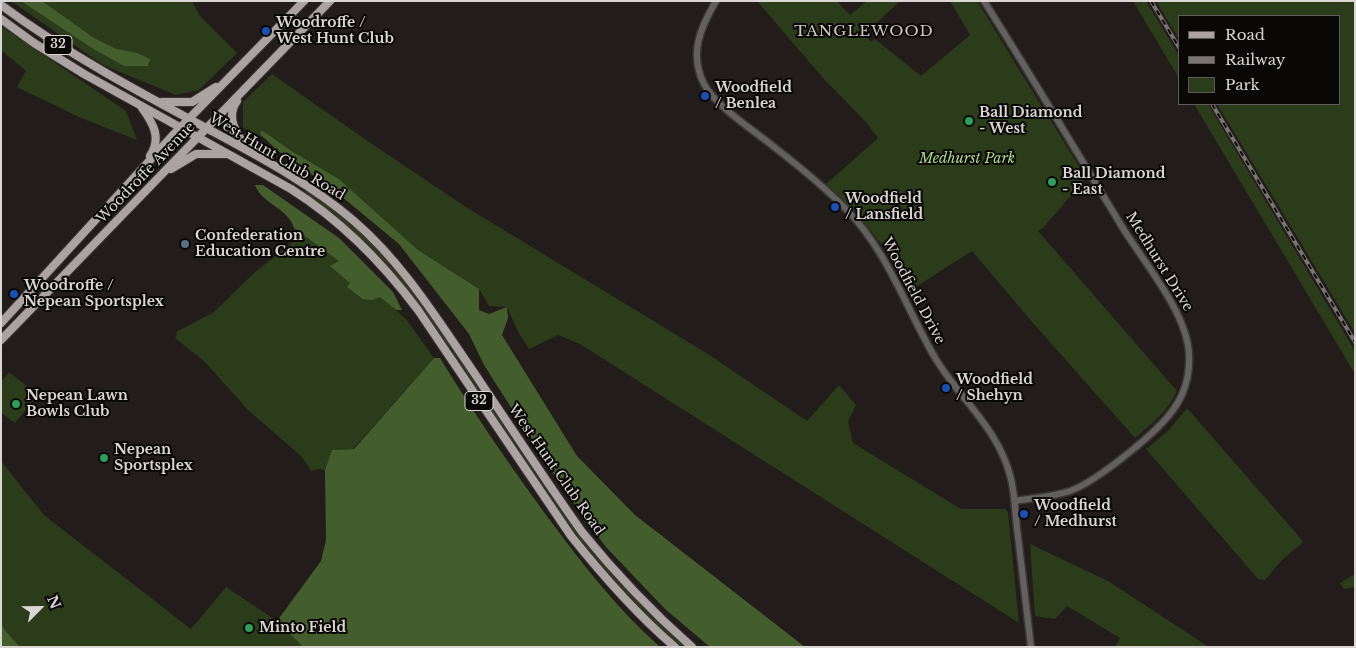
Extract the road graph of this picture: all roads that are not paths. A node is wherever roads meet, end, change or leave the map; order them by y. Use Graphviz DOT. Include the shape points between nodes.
graph roads {
  1 [pos="304,1"];
  2 [pos="330,1"];
  3 [pos="716,1"];
  4 [pos="984,1"];
  5 [pos="1,5"];
  6 [pos="1,19"];
  7 [pos="232,76"];
  8 [pos="248,86"];
  9 [pos="159,102"];
  10 [pos="139,104"];
  11 [pos="190,118"];
  12 [pos="181,128"];
  13 [pos="207,128"];
  14 [pos="198,138"];
  15 [pos="248,151"];
  16 [pos="227,154"];
  17 [pos="142,170"];
  18 [pos="160,175"];
  19 [pos="56,265"];
  20 [pos="65,274"];
  21 [pos="1,323"];
  22 [pos="1,340"];
  23 [pos="1014,501"];
  24 [pos="674,647"];
  25 [pos="692,647"];
  26 [pos="1031,647"];
  1 -- 7 [label="main road, Woodroffe Avenue"];
  2 -- 8 [label="main road, Woodroffe Avenue"];
  3 -- 23 [label="street, Woodfield Drive" via="698,42 697,66 710,94 842,205 866,232 889,267 934,357 994,436 1011,478"];
  4 -- 23 [label="street, Medhurst Drive" via="1175,309 1189,352 1187,382 1176,406 1109,469 1070,491"];
  5 -- 9 [label="main road, West Hunt Club Road / 32" via="68,51"];
  6 -- 10 [label="main road, West Hunt Club Road / 32" via="57,58"];
  7 -- 9 [label="main road" via="192,102"];
  7 -- 11 [label="main road, Woodroffe Avenue"];
  8 -- 13 [label="main road, Woodroffe Avenue"];
  8 -- 15 [label="main road" via="233,107 232,115 234,128"];
  9 -- 11 [label="main road, West Hunt Club Road / 32"];
  10 -- 12 [label="main road, West Hunt Club Road / 32"];
  10 -- 17 [label="main road" via="152,122 156,139 154,151"];
  11 -- 12 [label="main road, Woodroffe Avenue"];
  11 -- 13 [label="main road, West Hunt Club Road / 32"];
  12 -- 14 [label="main road, West Hunt Club Road / 32"];
  12 -- 17 [label="main road, Woodroffe Avenue"];
  13 -- 14 [label="main road, Woodroffe Avenue"];
  13 -- 15 [label="main road, West Hunt Club Road / 32"];
  14 -- 16 [label="main road, West Hunt Club Road / 32"];
  14 -- 18 [label="main road, Woodroffe Avenue"];
  15 -- 25 [label="main road, West Hunt Club Road / 32" via="327,199 379,244 421,294 582,532 656,615"];
  16 -- 18 [label="main road" via="196,154"];
  16 -- 24 [label="main road, West Hunt Club Road / 32" via="322,209 354,236 394,278 571,536 630,605"];
  17 -- 19 [label="main road, Woodroffe Avenue"];
  18 -- 20 [label="main road, Woodroffe Avenue"];
  19 -- 20 [label="main road"];
  19 -- 21 [label="main road, Woodroffe Avenue"];
  20 -- 22 [label="main road, Woodroffe Avenue"];
  23 -- 26 [label="street, Woodfield Drive"];
}
